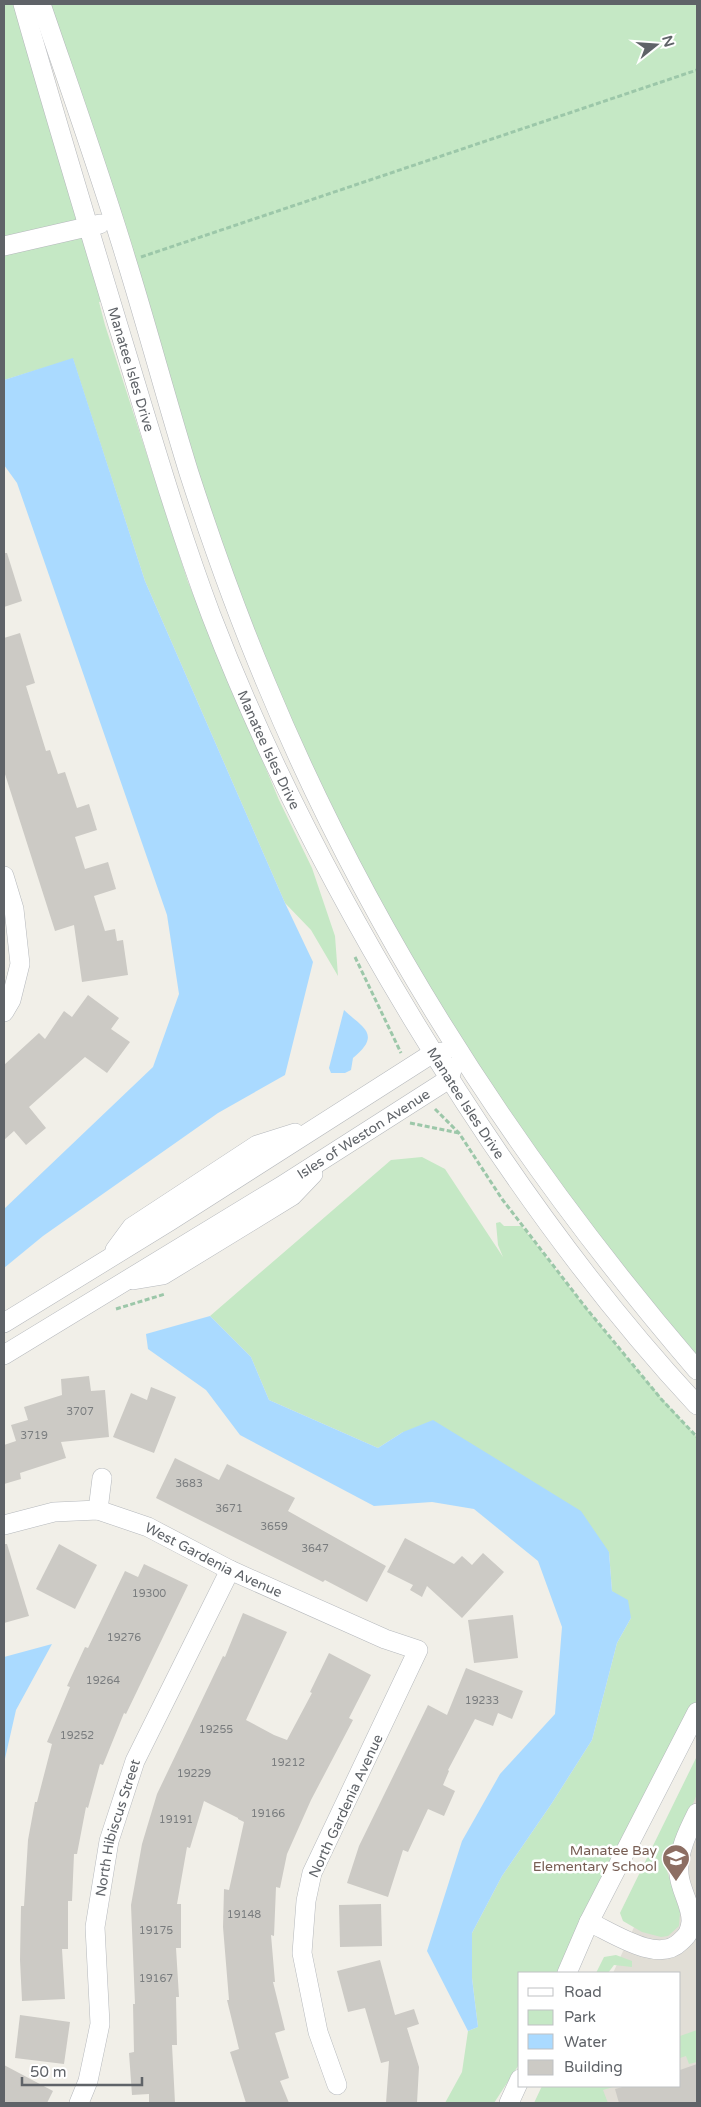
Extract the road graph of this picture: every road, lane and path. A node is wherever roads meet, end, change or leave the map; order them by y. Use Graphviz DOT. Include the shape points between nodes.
graph roads {
  1 [pos="22,4"];
  2 [pos="41,4"];
  3 [pos="697,70"];
  4 [pos="115,221"];
  5 [pos="88,227"];
  6 [pos="4,246"];
  7 [pos="127,262"];
  8 [pos="4,876"];
  9 [pos="4,1012"];
  10 [pos="459,1052"];
  11 [pos="433,1053"];
  12 [pos="448,1079"];
  13 [pos="435,1109"];
  14 [pos="318,1127"];
  15 [pos="459,1134"];
  16 [pos="331,1154"];
  17 [pos="267,1158"];
  18 [pos="283,1185"];
  19 [pos="170,1221"];
  20 [pos="188,1251"];
  21 [pos="108,1259"];
  22 [pos="4,1323"];
  23 [pos="4,1355"];
  24 [pos="697,1370"];
  25 [pos="697,1405"];
  26 [pos="102,1478"];
  27 [pos="98,1510"];
  28 [pos="4,1525"];
  29 [pos="230,1570"];
  30 [pos="418,1650"];
  31 [pos="697,1712"];
  32 [pos="697,1813"];
  33 [pos="697,1848"];
  34 [pos="684,1893"];
  35 [pos="589,1922"];
  36 [pos="567,1972"];
  37 [pos="518,2083"];
  38 [pos="337,2085"];
  39 [pos="79,2103"];
  40 [pos="509,2103"];
  1 -- 5 [label="street, Manatee Isles Drive"];
  2 -- 4 [label="street, Manatee Isles Drive"];
  3 -- 7 [label="path"];
  4 -- 5 [label="street"];
  4 -- 7 [label="street, Manatee Isles Drive"];
  5 -- 6 [label="street"];
  5 -- 11 [label="street, Manatee Isles Drive" via="163,476 212,615 252,713 295,808 334,883"];
  7 -- 10 [label="street, Manatee Isles Drive" via="189,473 225,579 266,684 356,875 395,948"];
  8 -- 9 [label="street" via="14,909 20,964 11,1000"];
  10 -- 11 [label="street"];
  10 -- 12 [label="street"];
  10 -- 24 [label="street, Manatee Isles Drive" via="540,1173 639,1302"];
  11 -- 12 [label="street, Manatee Isles Drive"];
  11 -- 14 [label="street"];
  12 -- 16 [label="street, Isles of Weston Avenue"];
  12 -- 25 [label="street, Manatee Isles Drive" via="509,1171 574,1257"];
  13 -- 15 [label="path"];
  14 -- 17 [label="street"];
  14 -- 21 [label="street" via="257,1145 132,1226"];
  16 -- 18 [label="street, Isles of Weston Avenue"];
  16 -- 20 [label="street" via="292,1196"];
  17 -- 18 [label="street"];
  17 -- 19 [label="street"];
  18 -- 20 [label="street, Isles of Weston Avenue"];
  19 -- 20 [label="street"];
  19 -- 21 [label="street"];
  20 -- 23 [label="street, Isles of Weston Avenue" via="124,1281"];
  21 -- 22 [label="street"];
  26 -- 27 [label="street"];
  27 -- 28 [label="street, West Gardenia Avenue" via="54,1512"];
  27 -- 29 [label="street, West Gardenia Avenue" via="148,1527"];
  29 -- 30 [label="street, West Gardenia Avenue" via="385,1639"];
  29 -- 39 [label="street, North Hibiscus Street" via="135,1761 108,1841 95,1927 100,2024 88,2081"];
  30 -- 38 [label="street, North Gardenia Avenue" via="312,1873 306,1901 302,1953 318,2032"];
  31 -- 35 [label="street"];
  32 -- 34 [label="street" via="679,1861"];
  33 -- 34 [label="street" via="690,1862"];
  34 -- 35 [label="street" via="691,1920 688,1934 677,1945 661,1951 644,1948"];
  35 -- 36 [label="street"];
  37 -- 40 [label="street"];
}
